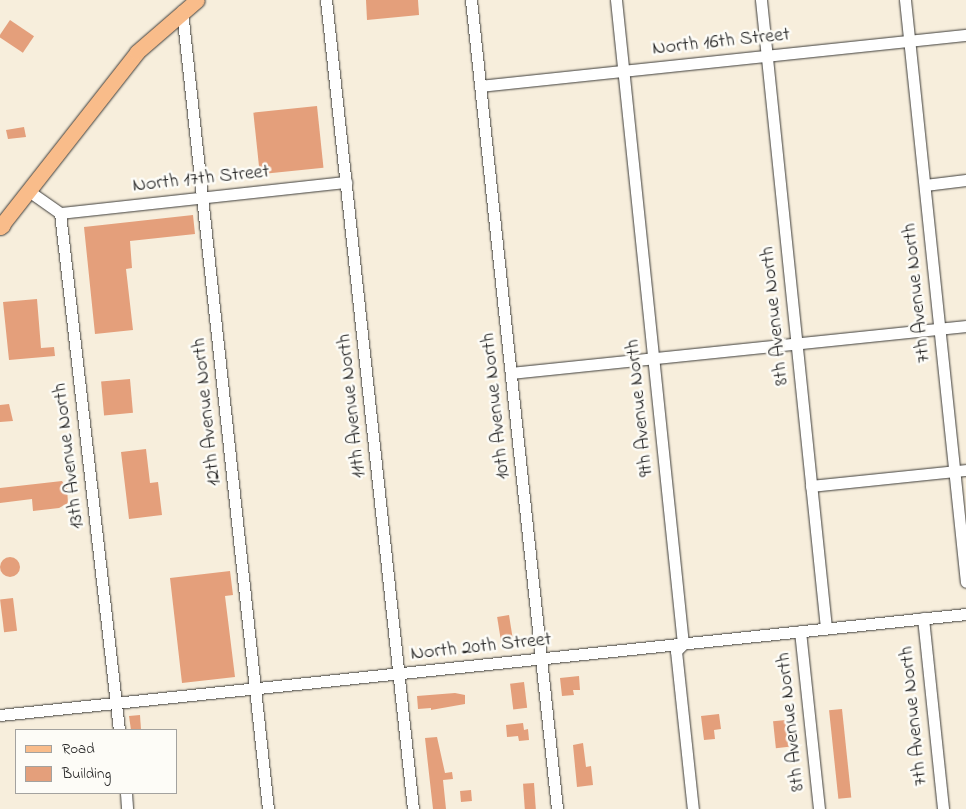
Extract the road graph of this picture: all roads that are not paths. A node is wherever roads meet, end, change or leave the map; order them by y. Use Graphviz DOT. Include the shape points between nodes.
graph roads {
  1 [pos="197,0"];
  2 [pos="326,0"];
  3 [pos="471,0"];
  4 [pos="616,0"];
  5 [pos="761,0"];
  6 [pos="905,0"];
  7 [pos="182,11"];
  8 [pos="966,36"];
  9 [pos="910,41"];
  10 [pos="767,56"];
  11 [pos="623,71"];
  12 [pos="480,86"];
  13 [pos="966,180"];
  14 [pos="346,182"];
  15 [pos="925,185"];
  16 [pos="30,192"];
  17 [pos="203,197"];
  18 [pos="60,213"];
  19 [pos="1,226"];
  20 [pos="966,326"];
  21 [pos="939,328"];
  22 [pos="796,344"];
  23 [pos="654,357"];
  24 [pos="511,373"];
  25 [pos="960,471"];
  26 [pos="811,486"];
  27 [pos="966,582"];
  28 [pos="966,614"];
  29 [pos="923,618"];
  30 [pos="826,628"];
  31 [pos="800,631"];
  32 [pos="683,644"];
  33 [pos="542,659"];
  34 [pos="399,674"];
  35 [pos="256,689"];
  36 [pos="116,704"];
  37 [pos="0,715"];
  38 [pos="119,729"];
  39 [pos="126,794"];
  40 [pos="127,809"];
  41 [pos="268,809"];
  42 [pos="413,809"];
  43 [pos="557,809"];
  44 [pos="693,809"];
  45 [pos="819,809"];
  46 [pos="943,809"];
  1 -- 7 [label="main road"];
  2 -- 14 [label="street, 11th Avenue North"];
  3 -- 12 [label="street, 10th Avenue North"];
  4 -- 11 [label="street, 9th Avenue North"];
  5 -- 10 [label="street, 8th Avenue North"];
  6 -- 9 [label="street, 7th Avenue North"];
  7 -- 16 [label="main road" via="137,52"];
  7 -- 17 [label="street, 12th Avenue North"];
  8 -- 9 [label="street, North 16th Street"];
  9 -- 10 [label="street, North 16th Street"];
  9 -- 15 [label="street, 7th Avenue North"];
  10 -- 11 [label="street, North 16th Street"];
  10 -- 22 [label="street, 8th Avenue North"];
  11 -- 12 [label="street, North 16th Street"];
  11 -- 23 [label="street, 9th Avenue North"];
  12 -- 24 [label="street, 10th Avenue North"];
  13 -- 15 [label="street"];
  14 -- 17 [label="street, North 17th Street"];
  14 -- 34 [label="street, 11th Avenue North"];
  15 -- 21 [label="street, 7th Avenue North"];
  16 -- 18 [label="street"];
  16 -- 19 [label="main road"];
  17 -- 18 [label="street, North 17th Street"];
  17 -- 35 [label="street, 12th Avenue North"];
  18 -- 36 [label="street, 13th Avenue North"];
  20 -- 21 [label="street"];
  21 -- 22 [label="street"];
  21 -- 25 [label="street, 7th Avenue North"];
  22 -- 23 [label="street"];
  22 -- 26 [label="street, 8th Avenue North"];
  23 -- 24 [label="street"];
  23 -- 32 [label="street, 9th Avenue North"];
  24 -- 33 [label="street, 10th Avenue North"];
  25 -- 26 [label="street"];
  25 -- 27 [label="street, 7th Avenue North"];
  26 -- 30 [label="street, 8th Avenue North"];
  28 -- 29 [label="street, North 20th Street"];
  29 -- 30 [label="street, North 20th Street"];
  29 -- 46 [label="street, 7th Avenue North"];
  30 -- 31 [label="street, North 20th Street"];
  31 -- 32 [label="street, North 20th Street"];
  31 -- 45 [label="street, 8th Avenue North"];
  32 -- 33 [label="street, North 20th Street"];
  32 -- 44 [label="street, 9th Avenue North" via="676,651"];
  33 -- 34 [label="street, North 20th Street"];
  33 -- 43 [label="street, 10th Avenue North"];
  34 -- 35 [label="street, North 20th Street"];
  34 -- 42 [label="street, 11th Avenue North"];
  35 -- 36 [label="street, North 20th Street"];
  35 -- 41 [label="street, 12th Avenue North"];
  36 -- 37 [label="street, North 20th Street"];
  36 -- 38 [label="street, 13th Avenue North"];
  39 -- 40 [label="street"];
}
